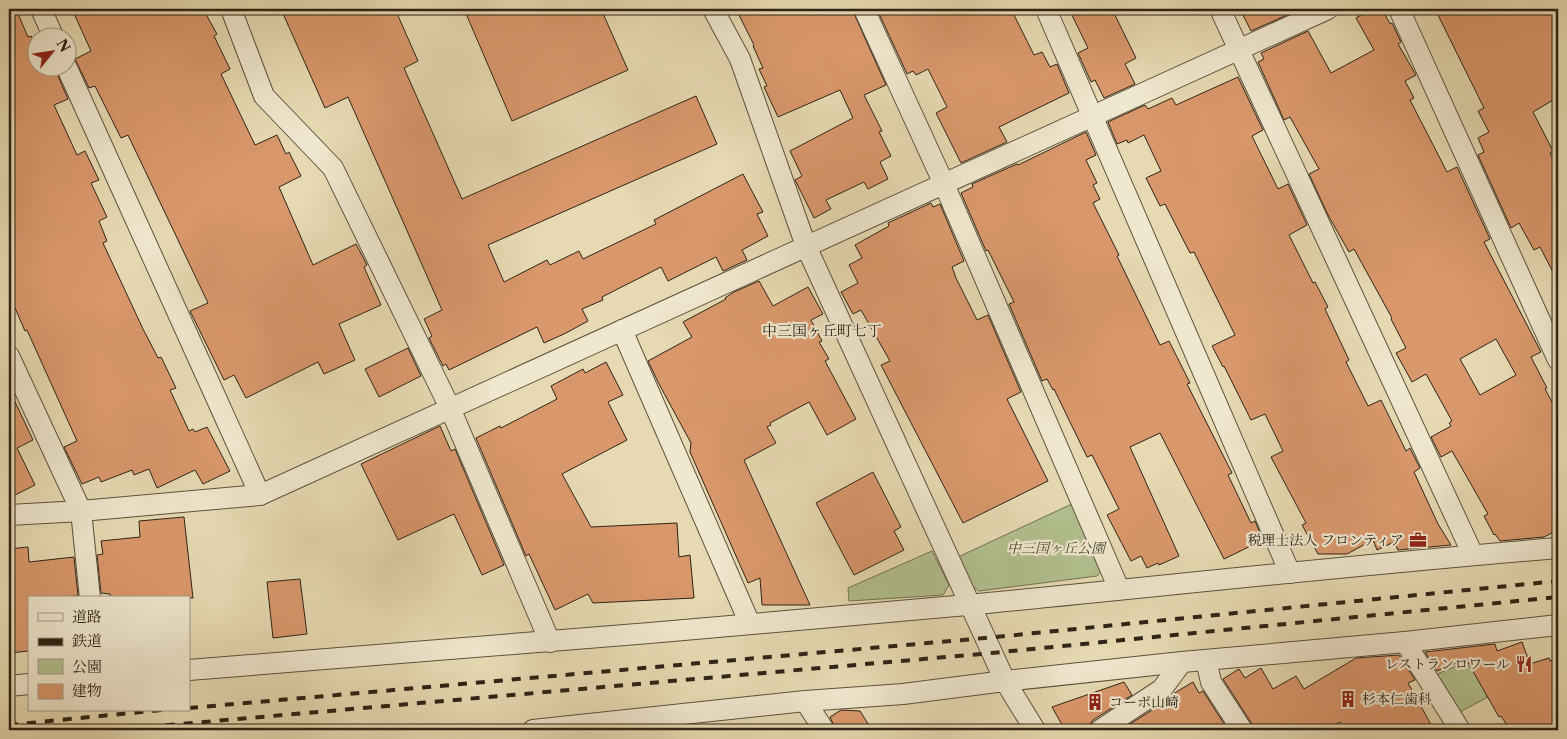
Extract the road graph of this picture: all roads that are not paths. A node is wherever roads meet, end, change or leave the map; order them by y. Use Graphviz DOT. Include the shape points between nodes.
graph roads {
  1 [pos="41,9"];
  2 [pos="231,9"];
  3 [pos="713,9"];
  4 [pos="864,9"];
  5 [pos="1046,9"];
  6 [pos="1220,9"];
  7 [pos="1328,9"];
  8 [pos="1399,9"];
  9 [pos="50,28"];
  10 [pos="1239,50"];
  11 [pos="72,78"];
  12 [pos="1092,116"];
  13 [pos="944,184"];
  14 [pos="806,246"];
  15 [pos="622,330"];
  16 [pos="9,356"];
  17 [pos="1558,360"];
  18 [pos="450,408"];
  19 [pos="260,494"];
  20 [pos="82,512"];
  21 [pos="9,515"];
  22 [pos="1558,548"];
  23 [pos="1473,555"];
  24 [pos="1290,573"];
  25 [pos="1119,589"];
  26 [pos="90,596"];
  27 [pos="969,604"];
  28 [pos="750,624"];
  29 [pos="1558,625"];
  30 [pos="550,642"];
  31 [pos="1405,642"];
  32 [pos="1206,660"];
  33 [pos="1182,662"];
  34 [pos="190,670"];
  35 [pos="1005,681"];
  36 [pos="28,684"];
  37 [pos="9,686"];
  38 [pos="805,701"];
  39 [pos="611,726"];
  40 [pos="533,730"];
  41 [pos="824,730"];
  42 [pos="1035,730"];
  43 [pos="1100,730"];
  44 [pos="1242,730"];
  45 [pos="1460,730"];
  1 -- 9 [label="street"];
  2 -- 18 [label="street" via="264,96 333,168"];
  3 -- 14 [label="street" via="740,59"];
  4 -- 13 [label="street"];
  5 -- 12 [label="street"];
  6 -- 10 [label="street"];
  7 -- 10 [label="street"];
  8 -- 17 [label="street"];
  10 -- 12 [label="street"];
  10 -- 23 [label="street"];
  11 -- 19 [label="street"];
  12 -- 13 [label="street"];
  12 -- 24 [label="street"];
  13 -- 14 [label="street"];
  13 -- 25 [label="street"];
  14 -- 15 [label="street"];
  14 -- 27 [label="street"];
  15 -- 18 [label="street"];
  15 -- 28 [label="street"];
  16 -- 20 [label="street"];
  18 -- 19 [label="street"];
  18 -- 30 [label="street"];
  19 -- 20 [label="street"];
  20 -- 21 [label="street"];
  20 -- 26 [label="street"];
  22 -- 23 [label="street"];
  23 -- 24 [label="street"];
  24 -- 25 [label="street"];
  25 -- 27 [label="street"];
  27 -- 28 [label="street"];
  27 -- 35 [label="street"];
  28 -- 30 [label="street"];
  29 -- 31 [label="street"];
  30 -- 34 [label="street"];
  31 -- 32 [label="street"];
  31 -- 45 [label="street"];
  32 -- 33 [label="street"];
  32 -- 44 [label="street" via="1211,682"];
  33 -- 35 [label="street"];
  33 -- 43 [label="street" via="1162,689"];
  35 -- 38 [label="street" via="904,694"];
  35 -- 42 [label="street"];
  36 -- 37 [label="street"];
  38 -- 39 [label="street"];
  38 -- 41 [label="street"];
  39 -- 40 [label="street"];
}
